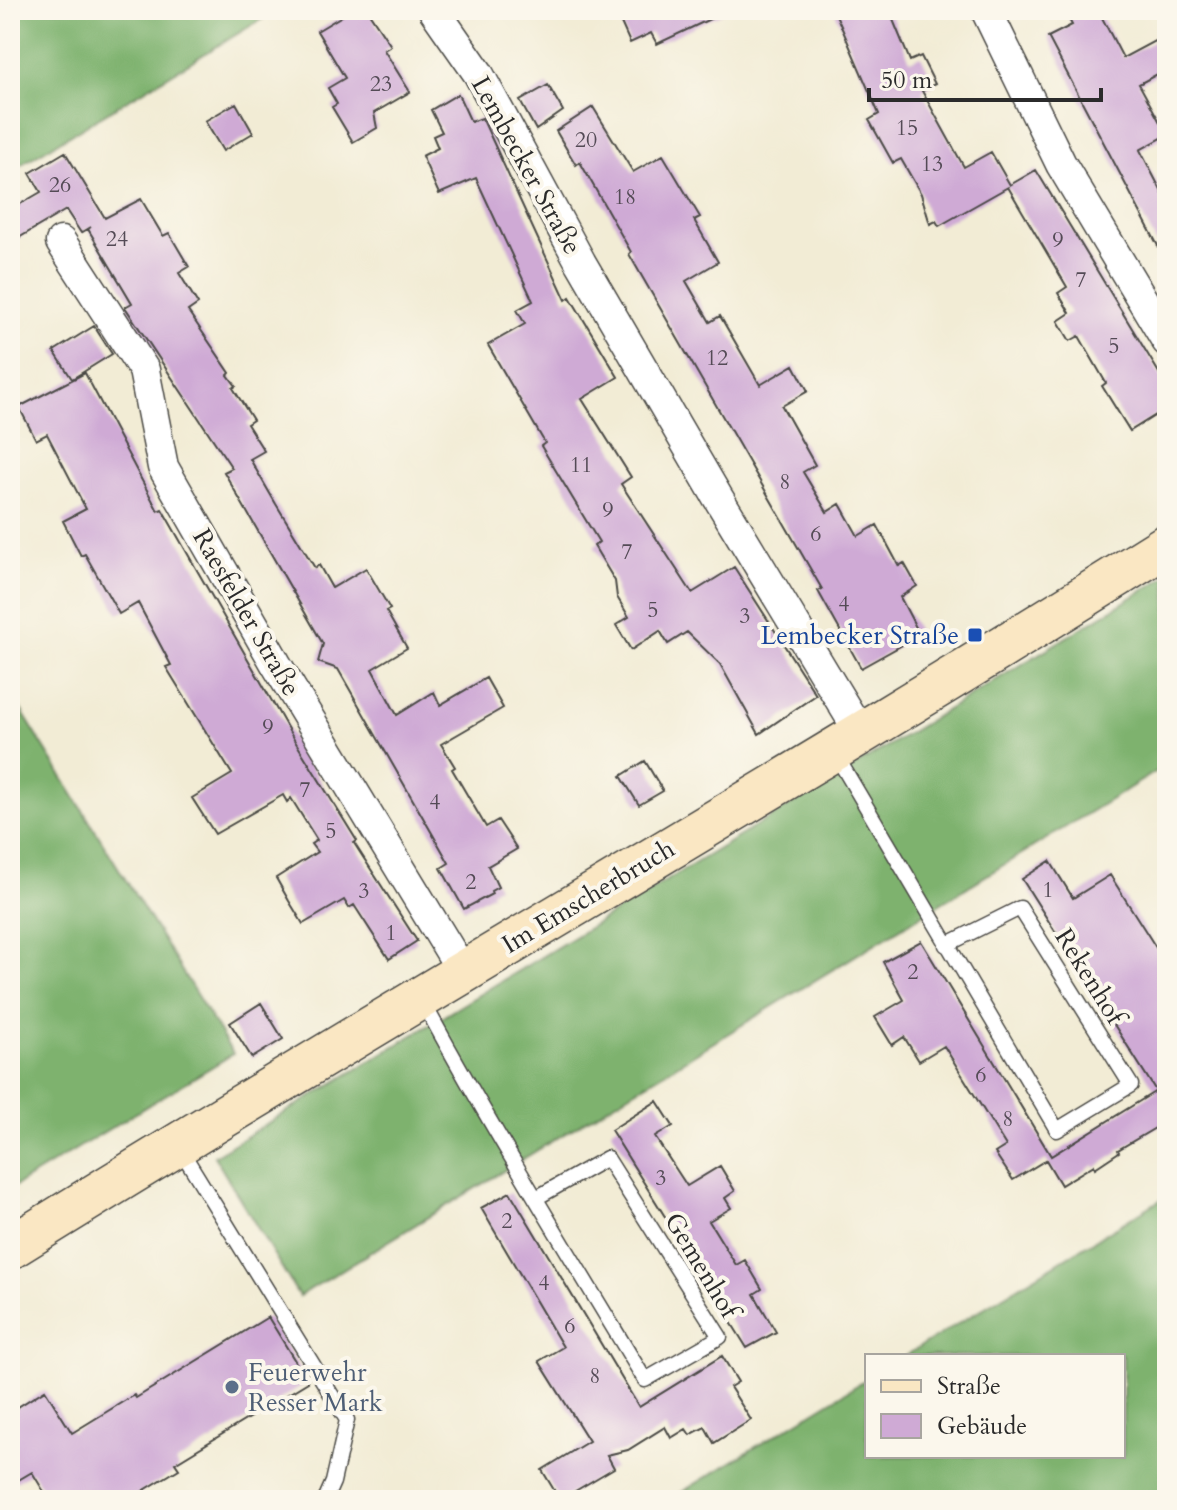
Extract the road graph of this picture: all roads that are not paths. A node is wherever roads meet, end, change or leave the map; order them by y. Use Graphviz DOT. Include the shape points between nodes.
graph roads {
  1 [pos="434,10"];
  2 [pos="986,10"];
  3 [pos="61,242"];
  4 [pos="1167,341"];
  5 [pos="1167,545"];
  6 [pos="848,743"];
  7 [pos="946,945"];
  8 [pos="463,972"];
  9 [pos="420,996"];
  10 [pos="177,1143"];
  11 [pos="536,1198"];
  12 [pos="10,1248"];
  13 [pos="325,1500"];
  1 -- 6 [label="street, Lembecker Straße" via="478,73 717,496"];
  2 -- 4 [label="street" via="1061,164"];
  3 -- 8 [label="street, Raesfelder Straße" via="144,370 163,467"];
  5 -- 6 [label="street, Im Emscherbruch"];
  6 -- 7 [label="lane, Rekenhof"];
  6 -- 8 [label="street, Im Emscherbruch"];
  7 -- 7 [label="lane, Rekenhof" via="1057,1130 1131,1085 1020,908"];
  8 -- 9 [label="street, Im Emscherbruch"];
  9 -- 10 [label="street, Im Emscherbruch"];
  9 -- 11 [label="lane, Gemenhof"];
  10 -- 12 [label="street, Im Emscherbruch"];
  10 -- 13 [label="lane" via="347,1420"];
  11 -- 11 [label="lane, Gemenhof" via="645,1380 720,1337 607,1158"];
}
